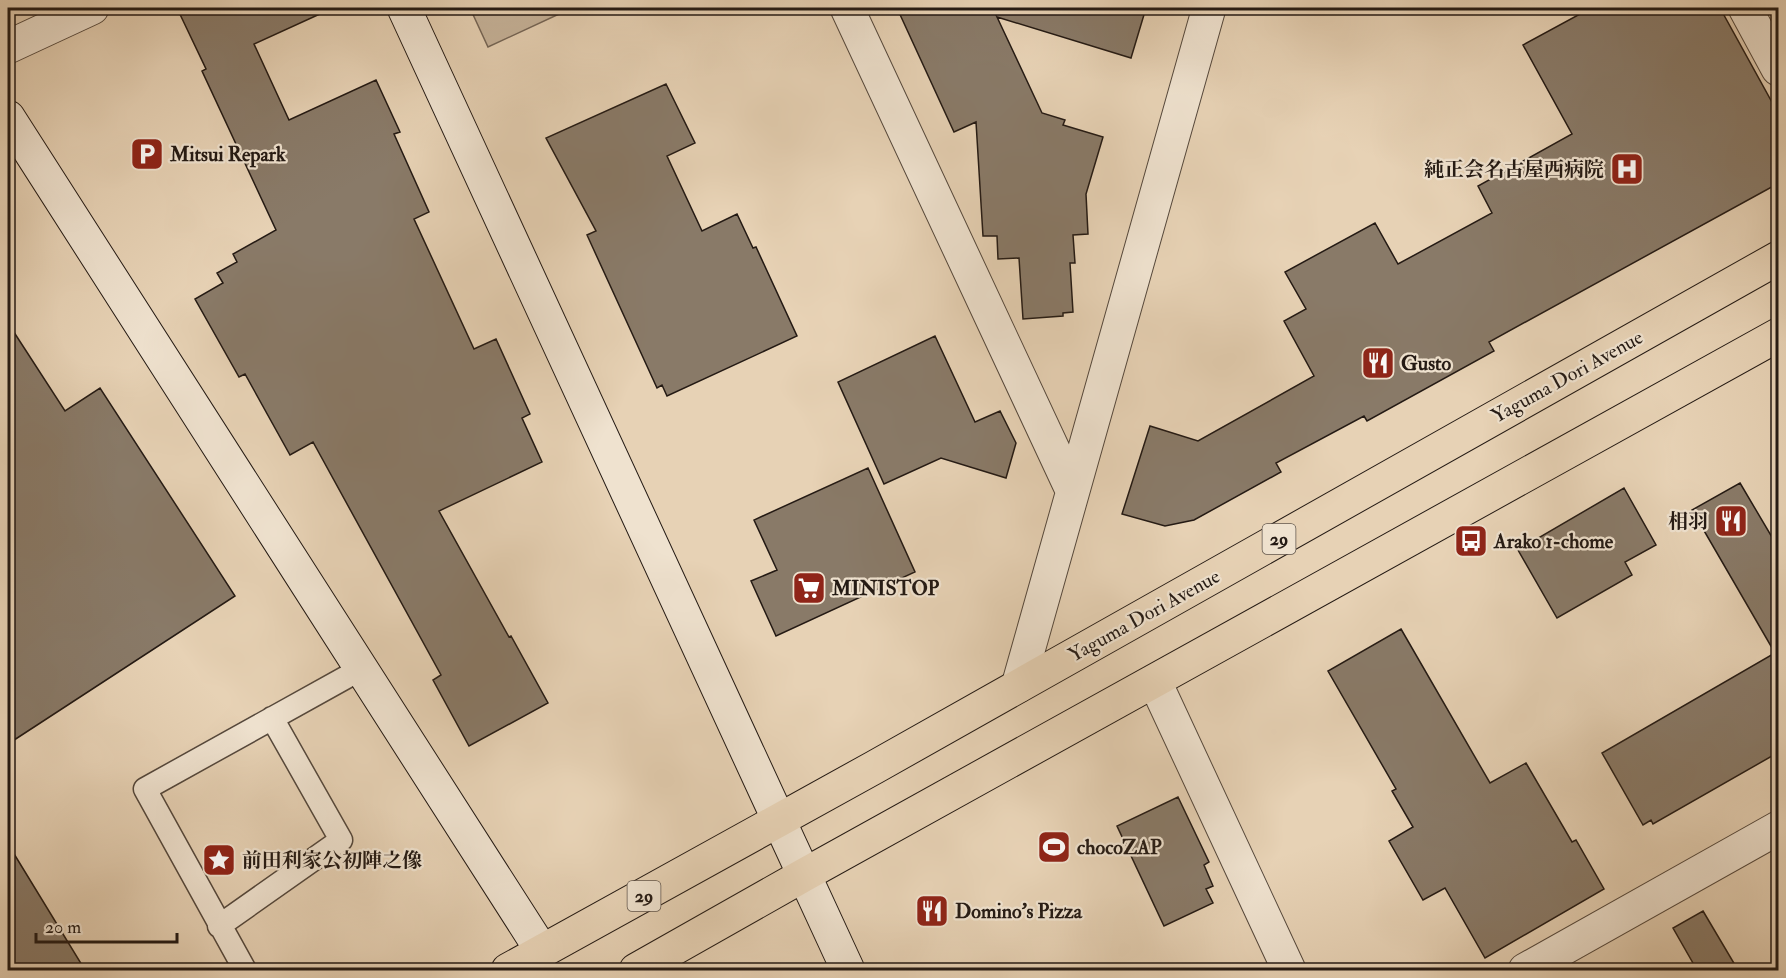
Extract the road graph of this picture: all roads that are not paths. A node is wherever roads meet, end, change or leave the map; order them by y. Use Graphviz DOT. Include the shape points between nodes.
graph roads {
  1 [pos="92,8"];
  2 [pos="404,8"];
  3 [pos="847,8"];
  4 [pos="1209,8"];
  5 [pos="1745,8"];
  6 [pos="8,47"];
  7 [pos="1779,69"];
  8 [pos="8,117"];
  9 [pos="1779,258"];
  10 [pos="1779,335"];
  11 [pos="1072,490"];
  12 [pos="361,669"];
  13 [pos="1155,682"];
  14 [pos="1018,686"];
  15 [pos="272,718"];
  16 [pos="780,821"];
  17 [pos="1779,828"];
  18 [pos="804,875"];
  19 [pos="219,926"];
  20 [pos="542,951"];
  21 [pos="244,970"];
  22 [pos="508,970"];
  23 [pos="636,970"];
  24 [pos="848,970"];
  25 [pos="1288,970"];
  26 [pos="1525,970"];
  1 -- 6 [label="street"];
  2 -- 16 [label="street"];
  3 -- 11 [label="street"];
  4 -- 11 [label="street"];
  5 -- 7 [label="street"];
  8 -- 12 [label="street"];
  9 -- 14 [label="main road, Yaguma Dori Avenue / 29"];
  10 -- 13 [label="main road"];
  11 -- 14 [label="street"];
  12 -- 15 [label="lane"];
  12 -- 20 [label="street"];
  13 -- 18 [label="main road"];
  13 -- 25 [label="street"];
  14 -- 16 [label="main road, Yaguma Dori Avenue / 29"];
  15 -- 19 [label="lane" via="341,840"];
  15 -- 19 [label="lane" via="145,789"];
  16 -- 18 [label="street"];
  16 -- 20 [label="main road, Yaguma Dori Avenue / 29"];
  17 -- 26 [label="street"];
  18 -- 23 [label="main road"];
  18 -- 24 [label="street"];
  19 -- 21 [label="lane"];
  20 -- 22 [label="main road, Yaguma Dori Avenue / 29"];
}
